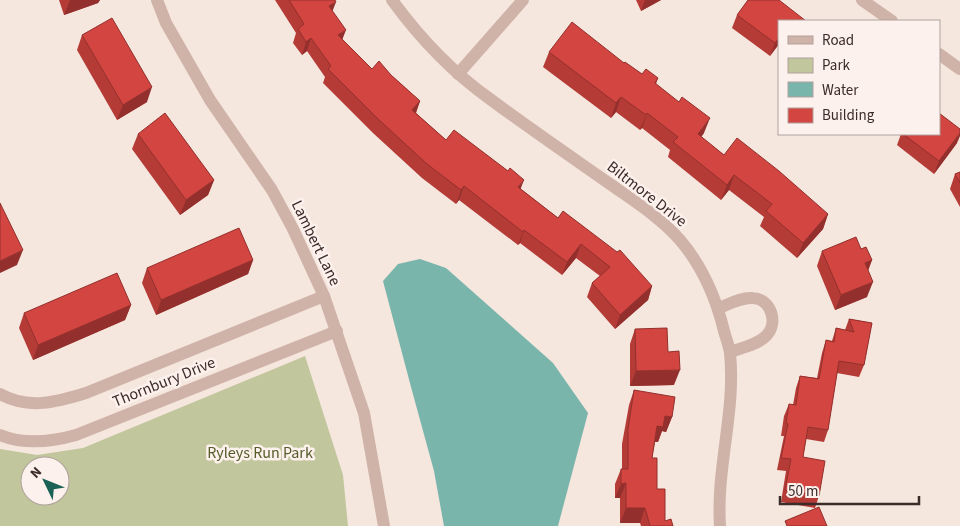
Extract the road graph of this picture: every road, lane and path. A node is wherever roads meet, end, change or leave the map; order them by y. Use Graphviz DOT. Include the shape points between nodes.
graph roads {
  1 [pos="157,0"];
  2 [pos="392,0"];
  3 [pos="523,0"];
  4 [pos="862,0"];
  5 [pos="891,20"];
  6 [pos="940,55"];
  7 [pos="960,69"];
  8 [pos="458,74"];
  9 [pos="324,296"];
  10 [pos="719,308"];
  11 [pos="337,331"];
  12 [pos="730,352"];
  13 [pos="0,394"];
  14 [pos="0,435"];
  15 [pos="384,526"];
  16 [pos="720,526"];
  1 -- 9 [label="street, Lambert Lane" via="166,23 210,100 272,190 294,229"];
  2 -- 8 [label="street, Biltmore Drive" via="405,19"];
  3 -- 8 [label="street"];
  4 -- 5 [label="street"];
  6 -- 7 [label="street"];
  8 -- 10 [label="street, Biltmore Drive" via="668,228 694,260"];
  9 -- 11 [label="street, Lambert Lane"];
  9 -- 13 [label="street, Thornbury Drive" via="54,403 29,403"];
  10 -- 12 [label="street, Biltmore Drive"];
  10 -- 12 [label="street" via="744,298 754,298 764,302 774,319 773,327 766,336"];
  11 -- 14 [label="street, Thornbury Drive" via="76,435 55,441 34,441 13,440"];
  11 -- 15 [label="street, Lambert Lane" via="364,413"];
  12 -- 16 [label="street, Biltmore Drive" via="728,414 720,478"];
}
